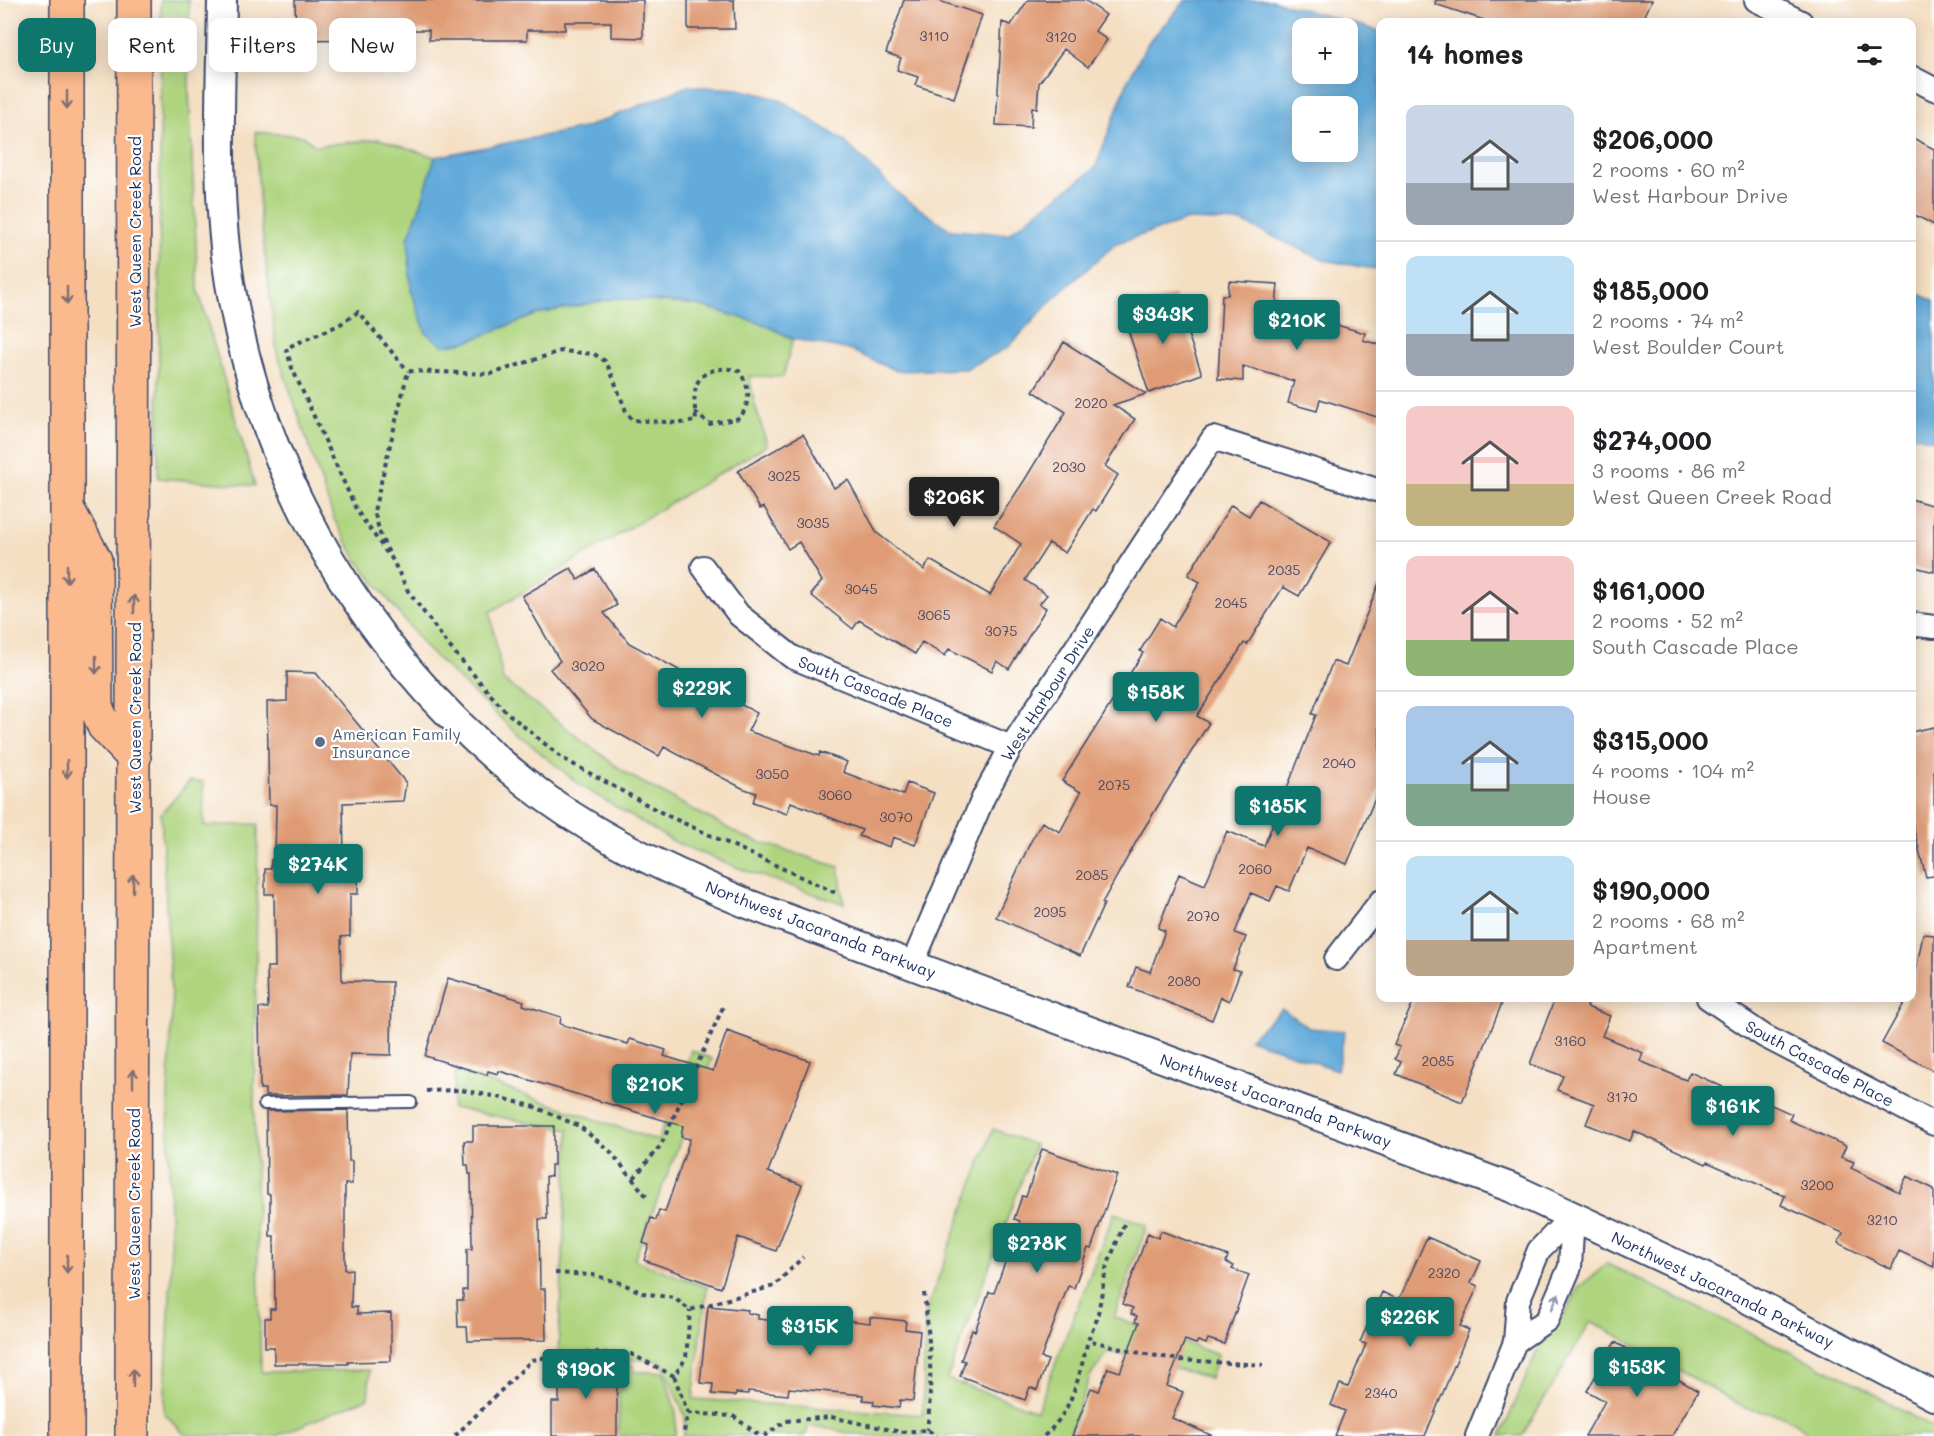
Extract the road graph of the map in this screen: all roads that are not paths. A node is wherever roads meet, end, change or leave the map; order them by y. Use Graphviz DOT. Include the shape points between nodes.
graph roads {
  1 [pos="67,0"];
  2 [pos="134,0"];
  3 [pos="222,0"];
  4 [pos="1756,0"];
  5 [pos="1793,18"];
  6 [pos="1916,80"];
  7 [pos="1934,89"];
  8 [pos="1376,489"];
  9 [pos="67,509"];
  10 [pos="703,567"];
  11 [pos="1916,625"];
  12 [pos="1934,627"];
  13 [pos="1011,747"];
  14 [pos="134,758"];
  15 [pos="1376,907"];
  16 [pos="1336,959"];
  17 [pos="912,964"];
  18 [pos="1714,1002"];
  19 [pos="411,1102"];
  20 [pos="264,1104"];
  21 [pos="1934,1124"];
  22 [pos="1573,1215"];
  23 [pos="1515,1342"];
  24 [pos="1934,1396"];
  25 [pos="67,1436"];
  26 [pos="132,1436"];
  27 [pos="1477,1436"];
  1 -- 9 [label="main road, one-way"];
  14 -- 2 [label="main road, West Queen Creek Road, one-way"];
  3 -- 17 [label="street, Northwest Jacaranda Parkway" via="220,142 225,243 242,340 290,483 315,536 384,641 472,738 549,800 597,831 686,878"];
  4 -- 5 [label="street"];
  6 -- 7 [label="street"];
  8 -- 13 [label="street, West Harbour Drive" via="1213,438"];
  9 -- 14 [label="main road, one-way" via="95,560 96,706 104,726"];
  9 -- 25 [label="main road, one-way"];
  10 -- 13 [label="street, South Cascade Place" via="739,615 792,657"];
  11 -- 12 [label="street"];
  13 -- 17 [label="street, West Harbour Drive" via="984,796"];
  26 -- 14 [label="main road, West Queen Creek Road, one-way"];
  15 -- 16 [label="street"];
  17 -- 22 [label="street, Northwest Jacaranda Parkway" via="1512,1188"];
  18 -- 21 [label="street, South Cascade Place" via="1764,1036"];
  19 -- 20 [label="lane"];
  22 -- 23 [label="street" via="1539,1250 1518,1301"];
  23 -- 22 [label="street, one-way" via="1547,1320 1570,1267"];
  22 -- 24 [label="street, Northwest Jacaranda Parkway" via="1727,1288"];
  23 -- 27 [label="street"];
}
